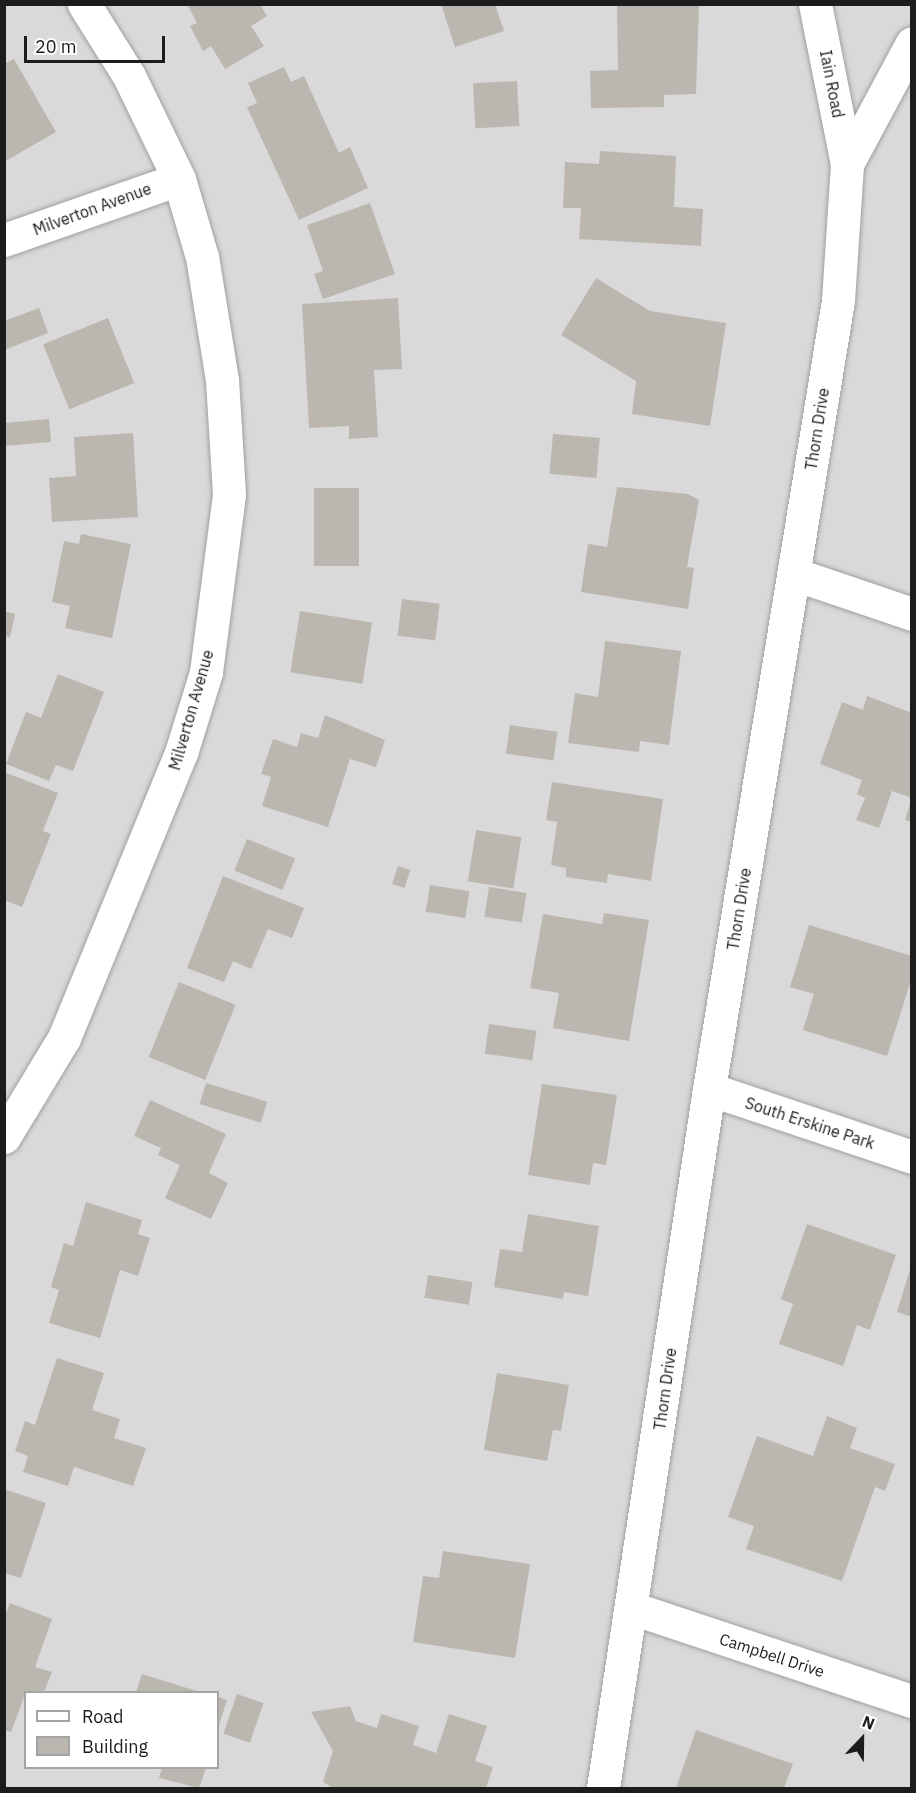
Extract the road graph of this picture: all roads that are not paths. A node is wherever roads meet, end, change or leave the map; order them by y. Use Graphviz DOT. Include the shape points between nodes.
graph roads {
  1 [pos="84,4"];
  2 [pos="815,4"];
  3 [pos="912,43"];
  4 [pos="848,164"];
  5 [pos="178,178"];
  6 [pos="4,240"];
  7 [pos="794,574"];
  8 [pos="912,614"];
  9 [pos="709,1089"];
  10 [pos="6,1134"];
  11 [pos="912,1157"];
  12 [pos="632,1608"];
  13 [pos="912,1701"];
  14 [pos="603,1788"];
  1 -- 5 [label="street, Milverton Avenue" via="129,76"];
  2 -- 4 [label="street, Iain Road"];
  3 -- 4 [label="street, Thorn Drive"];
  4 -- 7 [label="street, Thorn Drive" via="838,300"];
  5 -- 6 [label="street, Milverton Avenue"];
  5 -- 10 [label="street, Milverton Avenue" via="204,268 222,380 229,494 206,672 181,753 64,1038"];
  7 -- 8 [label="street"];
  7 -- 9 [label="street, Thorn Drive"];
  9 -- 11 [label="street, South Erskine Park"];
  9 -- 12 [label="street, Thorn Drive"];
  12 -- 13 [label="street, Campbell Drive"];
  12 -- 14 [label="street, Thorn Drive"];
}
